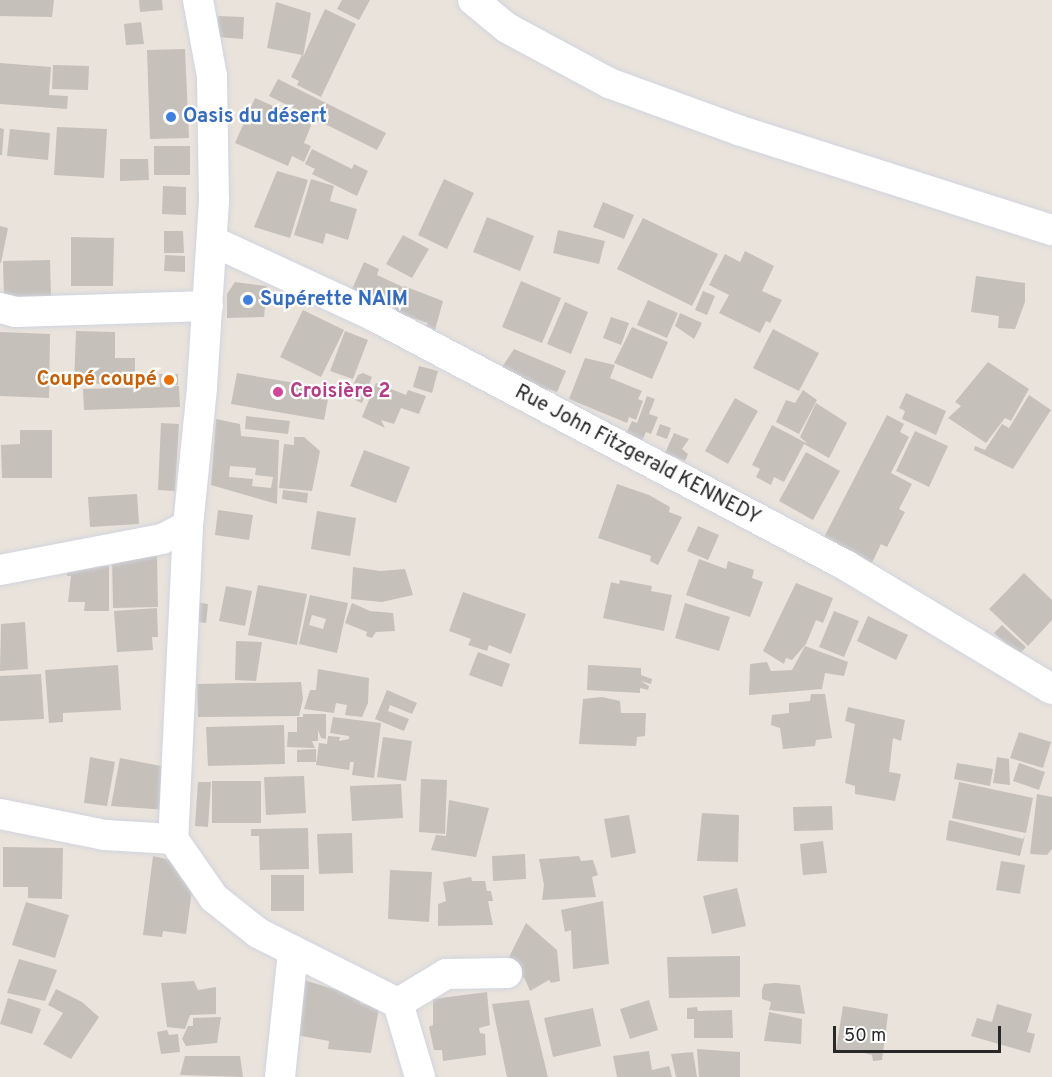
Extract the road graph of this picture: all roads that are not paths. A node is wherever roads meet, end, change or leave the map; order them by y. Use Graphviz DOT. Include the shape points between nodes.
graph roads {
  1 [pos="198,0"];
  2 [pos="473,0"];
  3 [pos="1052,230"];
  4 [pos="212,241"];
  5 [pos="208,306"];
  6 [pos="0,308"];
  7 [pos="188,526"];
  8 [pos="0,570"];
  9 [pos="1052,689"];
  10 [pos="0,814"];
  11 [pos="173,839"];
  12 [pos="293,951"];
  13 [pos="507,973"];
  14 [pos="398,1003"];
  15 [pos="280,1077"];
  16 [pos="420,1077"];
  1 -- 4 [label="street" via="212,76"];
  2 -- 3 [label="street" via="507,27 609,83 738,130"];
  4 -- 5 [label="street"];
  4 -- 9 [label="street, Rue John Fitzgerald KENNEDY" via="372,315 847,566"];
  5 -- 6 [label="street" via="16,312"];
  5 -- 7 [label="street"];
  7 -- 8 [label="street" via="162,539"];
  7 -- 11 [label="street"];
  10 -- 11 [label="street" via="105,835"];
  11 -- 12 [label="street" via="214,898 258,933"];
  12 -- 14 [label="street"];
  12 -- 15 [label="street"];
  13 -- 14 [label="street" via="446,974"];
  14 -- 16 [label="street"];
}
